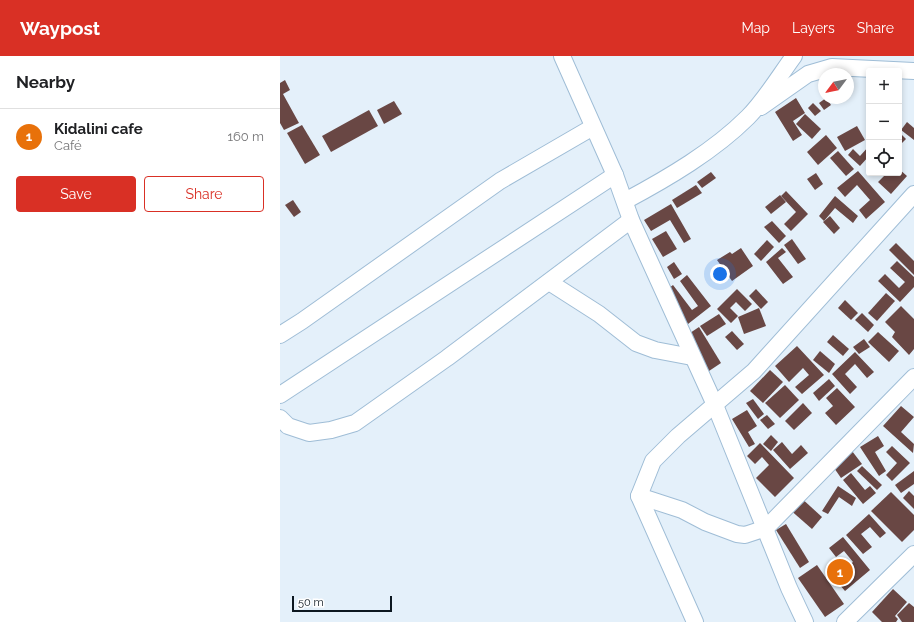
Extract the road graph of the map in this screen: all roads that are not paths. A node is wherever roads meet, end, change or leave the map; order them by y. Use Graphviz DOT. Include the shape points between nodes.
graph roads {
  1 [pos="562,56"];
  2 [pos="794,56"];
  3 [pos="914,71"];
  4 [pos="748,116"];
  5 [pos="593,127"];
  6 [pos="615,175"];
  7 [pos="914,194"];
  8 [pos="625,201"];
  9 [pos="631,220"];
  10 [pos="549,282"];
  11 [pos="280,335"];
  12 [pos="692,357"];
  13 [pos="914,377"];
  14 [pos="280,395"];
  15 [pos="715,405"];
  16 [pos="280,418"];
  17 [pos="639,496"];
  18 [pos="766,528"];
  19 [pos="914,554"];
  20 [pos="695,622"];
  21 [pos="805,622"];
  22 [pos="845,622"];
  1 -- 5 [label="street"];
  2 -- 4 [label="street"];
  3 -- 4 [label="street" via="832,67 808,74"];
  4 -- 8 [label="street" via="695,159 666,179"];
  5 -- 6 [label="street"];
  5 -- 11 [label="street" via="500,181"];
  6 -- 8 [label="street"];
  6 -- 14 [label="street"];
  7 -- 15 [label="street" via="754,371"];
  8 -- 9 [label="street"];
  9 -- 10 [label="street"];
  9 -- 12 [label="street"];
  10 -- 12 [label="street" via="599,314 636,343 655,350"];
  10 -- 16 [label="street" via="355,423 309,433 288,426"];
  12 -- 15 [label="street"];
  13 -- 18 [label="street"];
  15 -- 17 [label="street" via="653,461"];
  15 -- 18 [label="street"];
  17 -- 18 [label="street" via="682,510 737,534 745,535"];
  17 -- 20 [label="street"];
  18 -- 21 [label="street"];
  19 -- 22 [label="street"];
}
